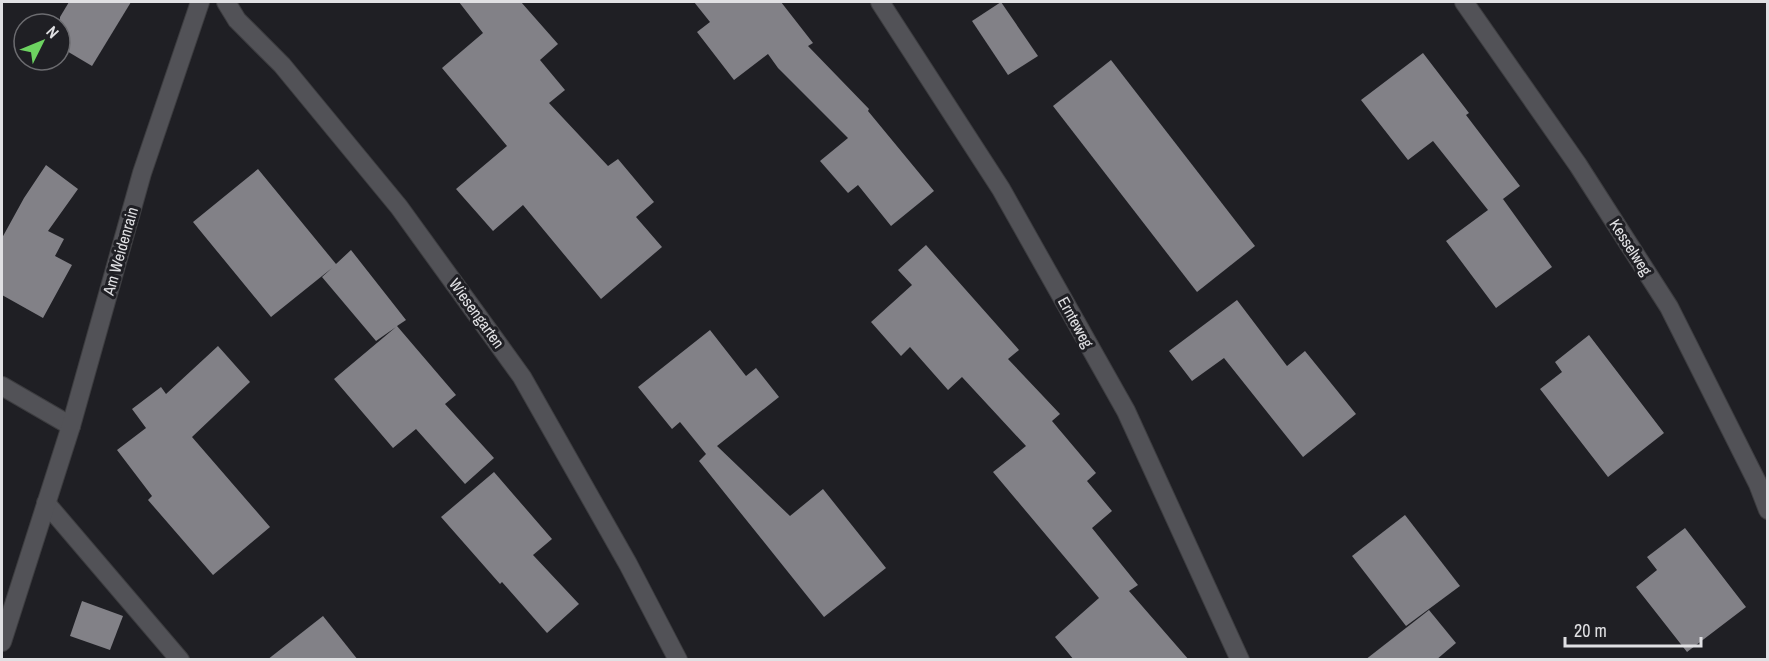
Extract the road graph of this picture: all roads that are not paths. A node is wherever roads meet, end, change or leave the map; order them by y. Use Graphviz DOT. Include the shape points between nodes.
graph roads {
  1 [pos="200,2"];
  2 [pos="226,2"];
  3 [pos="880,2"];
  4 [pos="1464,2"];
  5 [pos="2,386"];
  6 [pos="71,426"];
  7 [pos="46,503"];
  8 [pos="1767,510"];
  9 [pos="2,642"];
  10 [pos="180,660"];
  11 [pos="678,660"];
  12 [pos="1240,660"];
  1 -- 6 [label="street, Am Weidenrain" via="142,173"];
  2 -- 11 [label="street, Wiesengarten" via="237,20 282,65 399,207 522,377"];
  3 -- 12 [label="street, Ernteweg" via="1001,189 1126,411"];
  4 -- 8 [label="street, Kesselweg" via="1578,165 1669,307 1758,484"];
  5 -- 6 [label="street"];
  6 -- 7 [label="street, Am Weidenrain"];
  7 -- 9 [label="street, Am Weidenrain"];
  7 -- 10 [label="street"];
}
